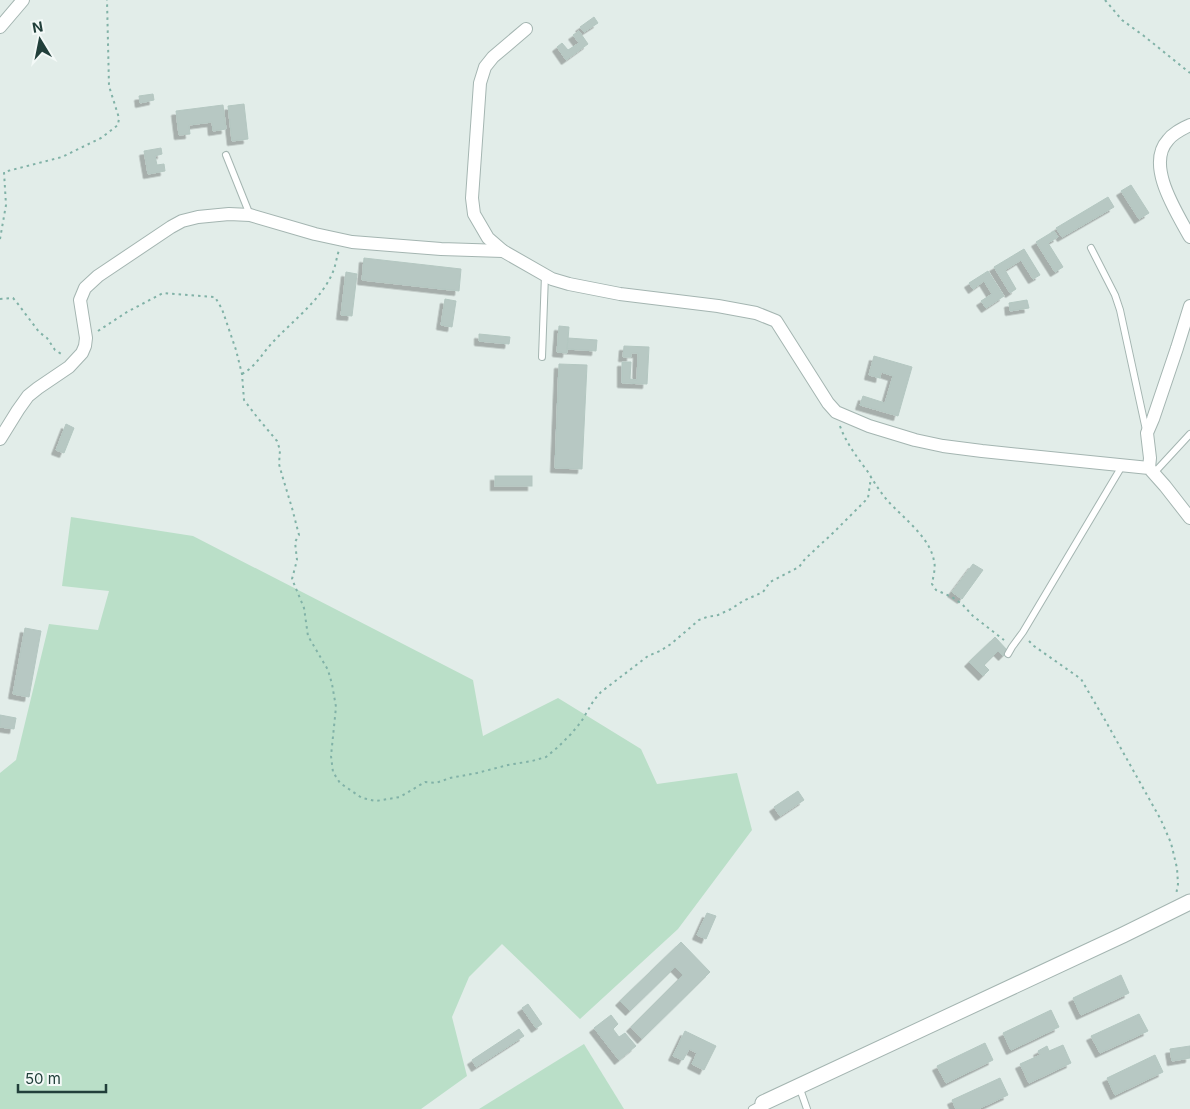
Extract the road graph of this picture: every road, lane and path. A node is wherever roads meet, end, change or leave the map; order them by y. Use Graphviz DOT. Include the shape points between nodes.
graph roads {
  1 [pos="23,0"];
  2 [pos="107,0"];
  3 [pos="1105,0"];
  4 [pos="0,27"];
  5 [pos="526,30"];
  6 [pos="1190,72"];
  7 [pos="1190,125"];
  8 [pos="226,155"];
  9 [pos="250,215"];
  10 [pos="1190,237"];
  11 [pos="0,240"];
  12 [pos="340,240"];
  13 [pos="1091,248"];
  14 [pos="503,251"];
  15 [pos="545,275"];
  16 [pos="0,299"];
  17 [pos="1190,306"];
  18 [pos="86,338"];
  19 [pos="542,357"];
  20 [pos="75,362"];
  21 [pos="242,374"];
  22 [pos="836,412"];
  23 [pos="1147,434"];
  24 [pos="1190,434"];
  25 [pos="0,439"];
  26 [pos="1122,466"];
  27 [pos="1152,470"];
  28 [pos="871,477"];
  29 [pos="1190,518"];
  30 [pos="1024,632"];
  31 [pos="1012,646"];
  32 [pos="1008,654"];
  33 [pos="1186,904"];
  34 [pos="799,1086"];
  35 [pos="758,1106"];
  36 [pos="807,1109"];
  1 -- 4 [label="street"];
  2 -- 11 [label="path" via="109,86 119,118 118,125 101,138 62,157 4,172 6,205"];
  3 -- 6 [label="path" via="1122,20"];
  5 -- 14 [label="street" via="493,57 485,67 480,83 472,191 474,214 488,238"];
  7 -- 10 [label="street" via="1168,139 1163,146 1160,166 1166,190"];
  8 -- 9 [label="lane"];
  9 -- 12 [label="street"];
  9 -- 18 [label="street" via="216,215 182,221 98,276 85,288 80,300"];
  12 -- 14 [label="street"];
  12 -- 21 [label="path" via="334,270 325,286 251,369"];
  13 -- 23 [label="lane" via="1120,310"];
  14 -- 15 [label="street"];
  15 -- 19 [label="lane"];
  15 -- 22 [label="street" via="605,292 718,306 768,317 776,321"];
  16 -- 20 [label="path" via="12,298 55,350"];
  17 -- 23 [label="street"];
  18 -- 20 [label="street" via="82,353"];
  18 -- 21 [label="path" via="163,293 215,297 227,323"];
  20 -- 25 [label="street" via="28,396"];
  21 -- 28 [label="path" via="244,400 277,441 280,450 279,464 299,535 295,542 297,560 292,579 304,608 308,636 328,670 335,699 331,756 334,772 340,783 351,791 376,801 400,797 425,782 436,783 546,757 571,734 601,692 648,656 671,644 700,620 718,615 762,592 770,582 799,567 868,498"];
  22 -- 26 [label="street" via="869,426 943,446"];
  22 -- 28 [label="path" via="844,436"];
  23 -- 27 [label="street"];
  24 -- 27 [label="lane"];
  26 -- 27 [label="street"];
  26 -- 30 [label="lane"];
  27 -- 29 [label="street"];
  28 -- 31 [label="path" via="887,500 924,539 935,563 932,584 936,590 962,604"];
  30 -- 31 [label="lane"];
  30 -- 33 [label="path" via="1034,646 1081,679 1162,820 1177,868 1176,894"];
  31 -- 32 [label="lane"];
  33 -- 34 [label="street"];
  34 -- 35 [label="street"];
  34 -- 36 [label="lane"];
}
